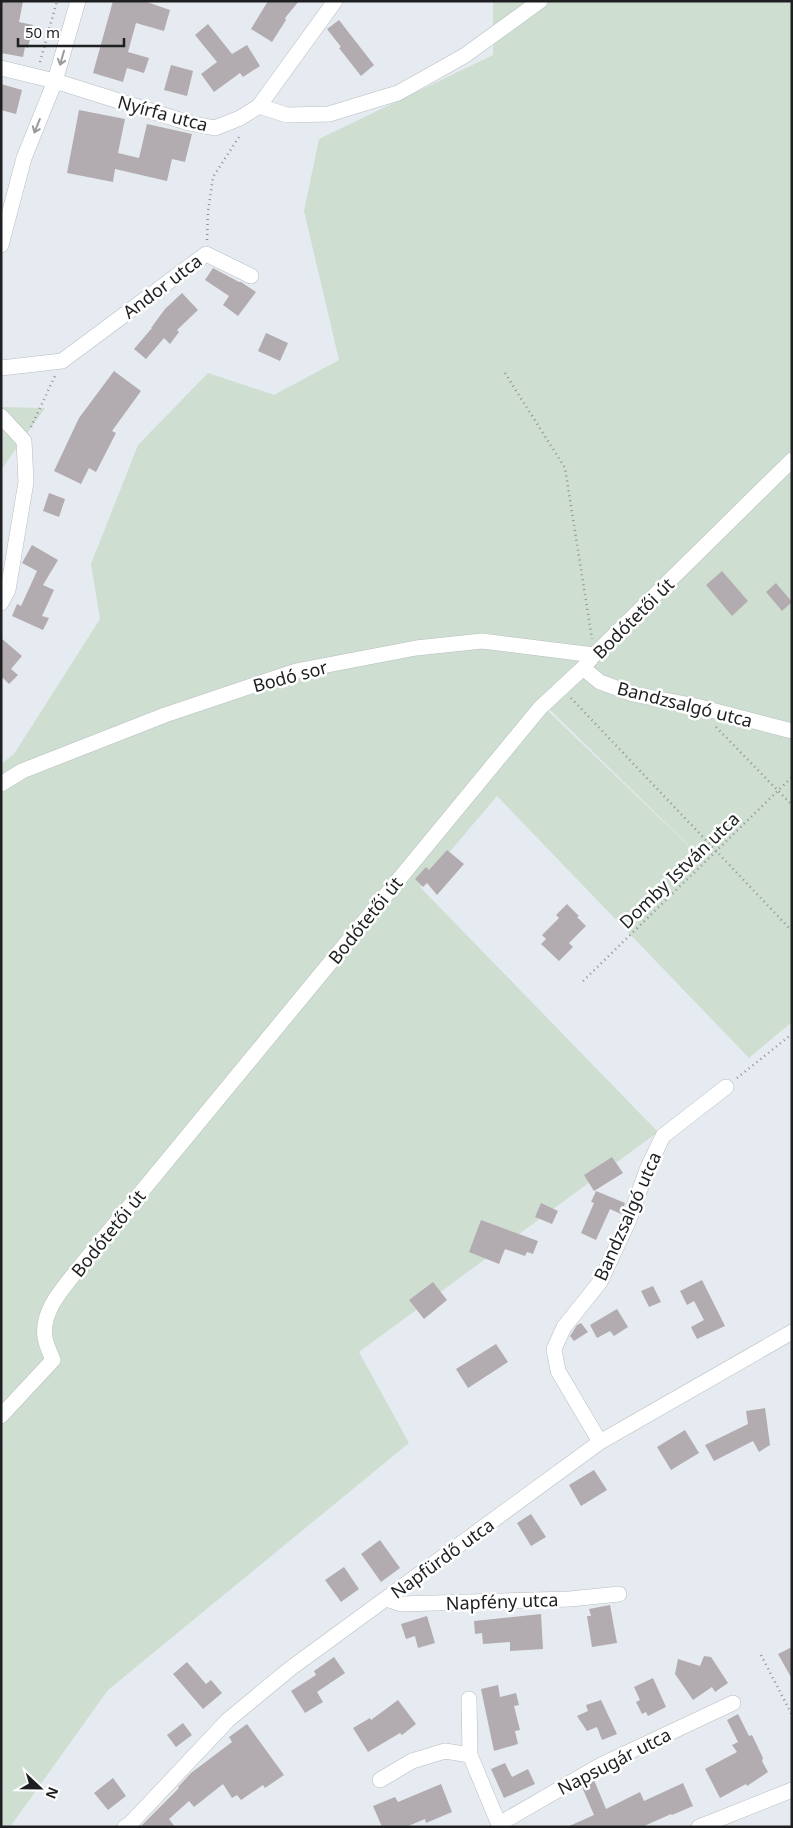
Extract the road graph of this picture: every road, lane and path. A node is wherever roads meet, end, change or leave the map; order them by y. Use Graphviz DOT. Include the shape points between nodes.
graph roads {
  1 [pos="57,1"];
  2 [pos="78,1"];
  3 [pos="334,1"];
  4 [pos="540,1"];
  5 [pos="1,68"];
  6 [pos="36,77"];
  7 [pos="55,81"];
  8 [pos="259,106"];
  9 [pos="244,129"];
  10 [pos="1,245"];
  11 [pos="206,254"];
  12 [pos="251,276"];
  13 [pos="62,361"];
  14 [pos="1,368"];
  15 [pos="505,373"];
  16 [pos="1,416"];
  17 [pos="24,441"];
  18 [pos="792,460"];
  19 [pos="1,603"];
  20 [pos="594,655"];
  21 [pos="583,668"];
  22 [pos="561,688"];
  23 [pos="696,706"];
  24 [pos="792,731"];
  25 [pos="792,777"];
  26 [pos="1,784"];
  27 [pos="778,791"];
  28 [pos="792,805"];
  29 [pos="717,850"];
  30 [pos="792,931"];
  31 [pos="583,981"];
  32 [pos="792,1034"];
  33 [pos="726,1087"];
  34 [pos="792,1332"];
  35 [pos="1,1416"];
  36 [pos="600,1442"];
  37 [pos="618,1594"];
  38 [pos="386,1598"];
  39 [pos="761,1655"];
  40 [pos="469,1699"];
  41 [pos="733,1703"];
  42 [pos="792,1715"];
  43 [pos="470,1755"];
  44 [pos="380,1780"];
  45 [pos="792,1790"];
  46 [pos="499,1826"];
  47 [pos="125,1827"];
  48 [pos="699,1827"];
  1 -- 6 [label="path"];
  2 -- 7 [label="street, one-way"];
  3 -- 8 [label="street, Nyírfa utca"];
  4 -- 8 [label="street" via="464,56 398,92 329,114 287,116"];
  5 -- 6 [label="street, Nyírfa utca"];
  6 -- 7 [label="street, Nyírfa utca"];
  7 -- 8 [label="street, Nyírfa utca" via="189,123 215,128"];
  7 -- 10 [label="street, one-way" via="24,158"];
  9 -- 11 [label="path, Andor utca" via="213,176"];
  11 -- 12 [label="street"];
  11 -- 13 [label="street, Andor utca"];
  13 -- 14 [label="street"];
  13 -- 17 [label="path"];
  15 -- 20 [label="path" via="565,468"];
  16 -- 17 [label="street"];
  17 -- 19 [label="street" via="26,482 22,512 8,590"];
  18 -- 20 [label="street, Bodótetői út"];
  20 -- 21 [label="street, Bodótetői út"];
  20 -- 26 [label="street, Bodó sor" via="482,641 416,648 296,671 165,715 22,771"];
  21 -- 22 [label="street, Bodótetői út"];
  21 -- 23 [label="street, Bandzsalgó utca" via="600,682 633,694"];
  22 -- 29 [label="path"];
  22 -- 35 [label="street, Bodótetői út" via="540,708 82,1264 53,1303 46,1321 45,1337 52,1360"];
  23 -- 24 [label="street, Bandzsalgó utca"];
  23 -- 27 [label="path"];
  25 -- 27 [label="path, Domby István utca"];
  27 -- 28 [label="path"];
  27 -- 29 [label="path, Domby István utca"];
  29 -- 30 [label="path"];
  29 -- 31 [label="path, Domby István utca"];
  32 -- 33 [label="path"];
  33 -- 36 [label="street, Bandzsalgó utca" via="663,1136 600,1282 564,1327 554,1349 558,1371"];
  34 -- 36 [label="street, Napfürdő utca"];
  36 -- 38 [label="street, Napfürdő utca"];
  37 -- 38 [label="street, Napfény utca" via="570,1599 401,1604"];
  38 -- 47 [label="street, Napfürdő utca" via="291,1668 228,1720"];
  39 -- 42 [label="path"];
  40 -- 43 [label="street"];
  41 -- 46 [label="street, Napsugár utca" via="601,1765"];
  43 -- 44 [label="street" via="446,1751 412,1762"];
  43 -- 46 [label="street"];
  45 -- 48 [label="street"];
}
